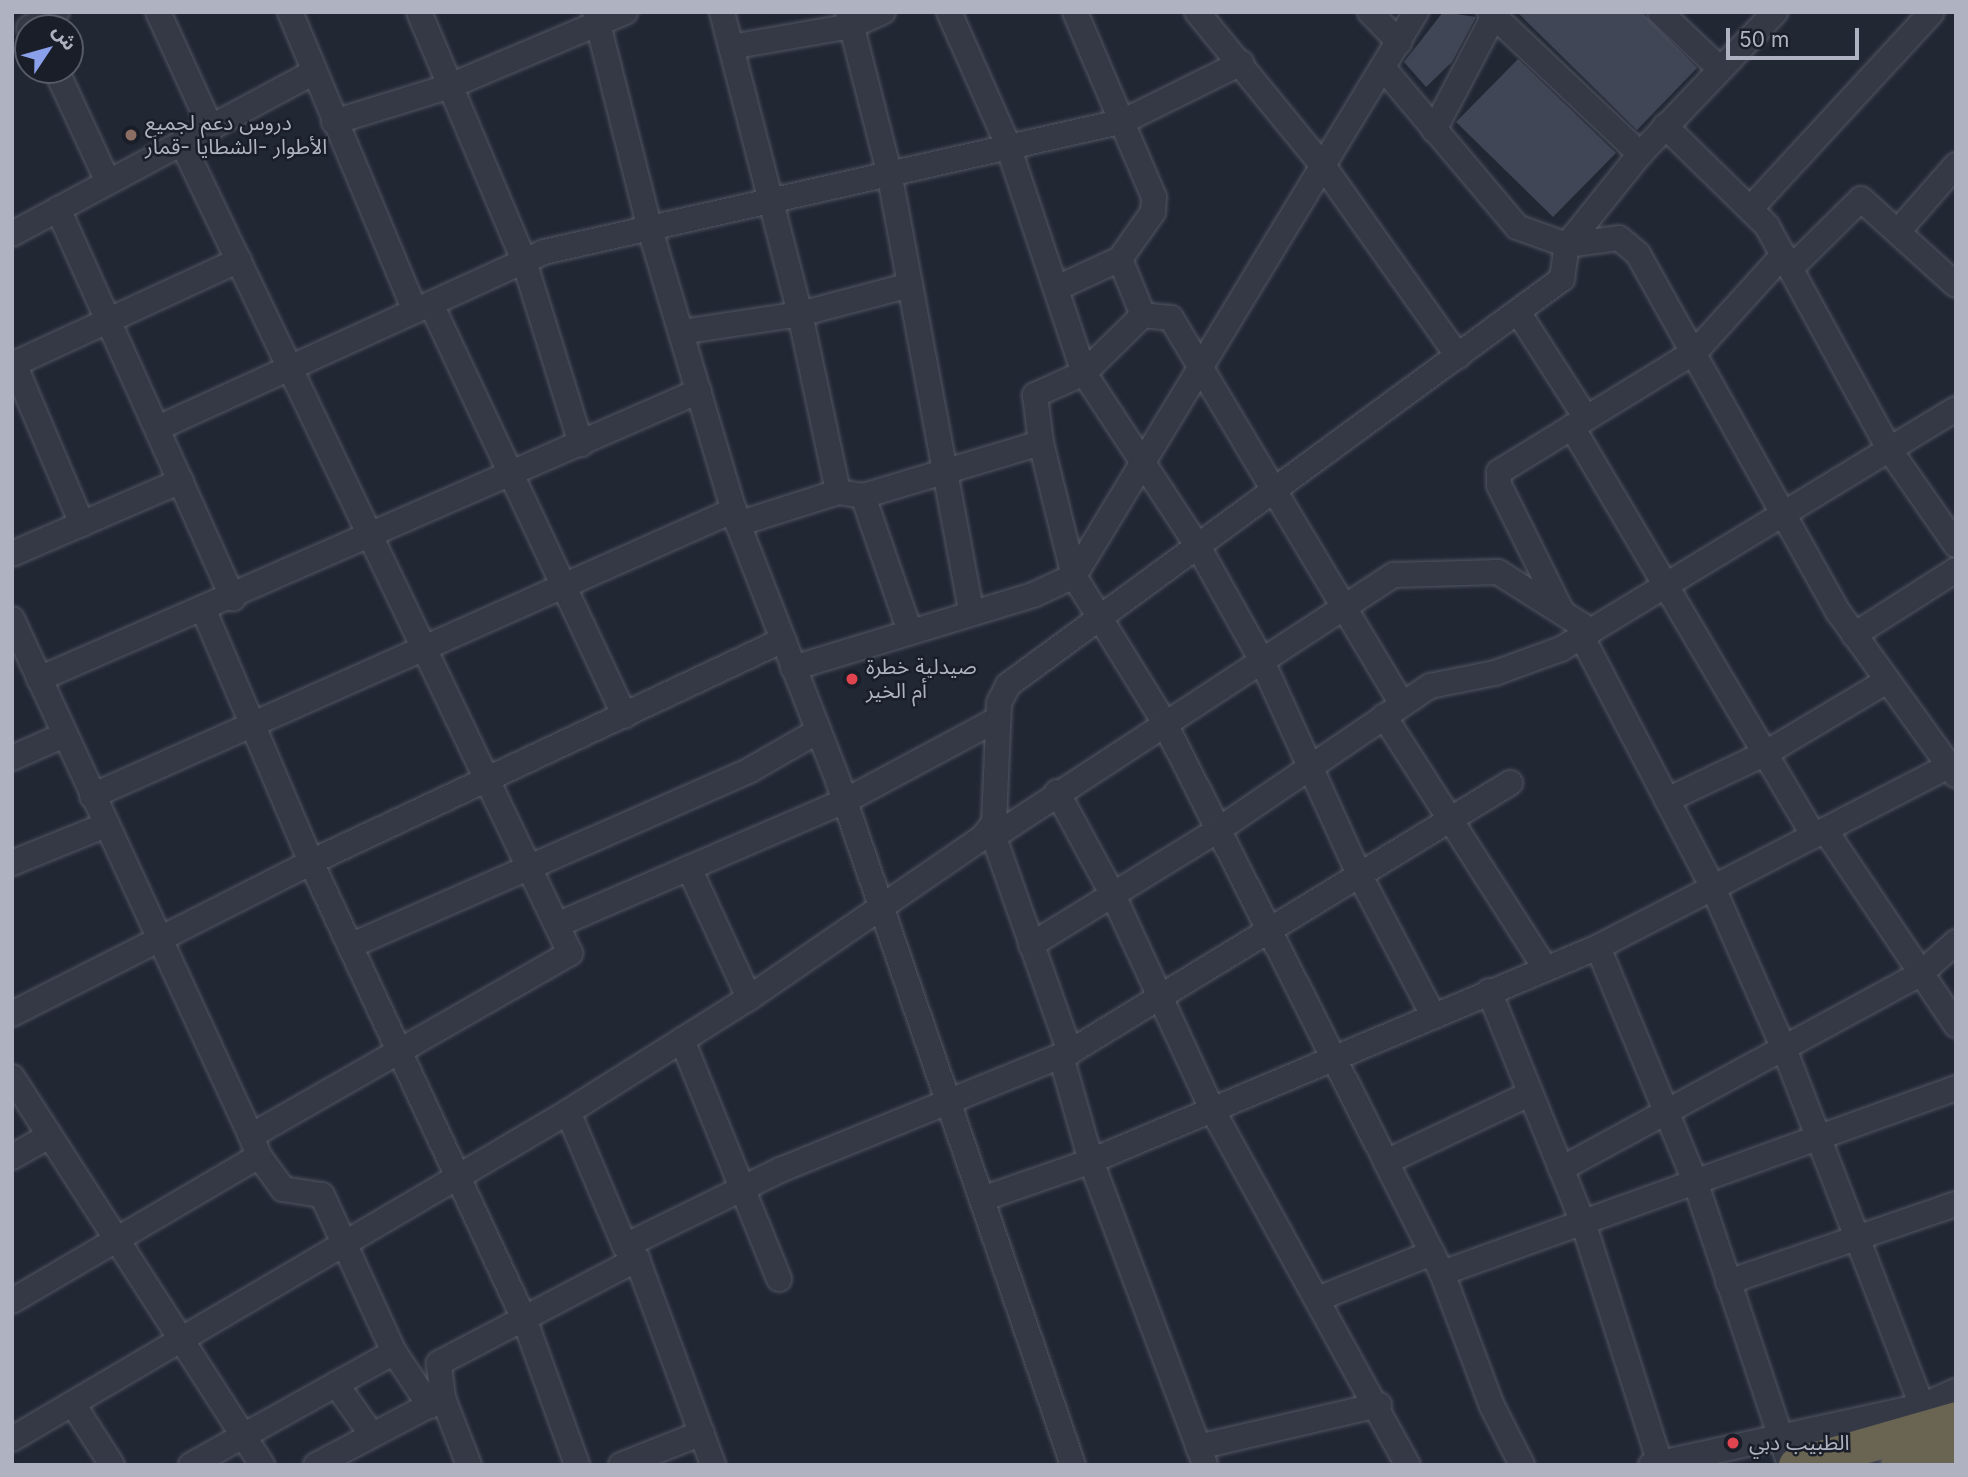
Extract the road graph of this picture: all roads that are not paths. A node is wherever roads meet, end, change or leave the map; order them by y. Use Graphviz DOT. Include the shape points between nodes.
graph roads {
  1 [pos="158,12"];
  2 [pos="290,12"];
  3 [pos="419,12"];
  4 [pos="625,12"];
  5 [pos="722,12"];
  6 [pos="883,12"];
  7 [pos="948,12"];
  8 [pos="1075,12"];
  9 [pos="1198,12"];
  10 [pos="1370,12"];
  11 [pos="1416,12"];
  12 [pos="1660,12"];
  13 [pos="1775,12"];
  14 [pos="1932,12"];
  15 [pos="1493,13"];
  16 [pos="597,19"];
  17 [pos="850,19"];
  18 [pos="1399,42"];
  19 [pos="731,47"];
  20 [pos="1241,63"];
  21 [pos="1384,69"];
  22 [pos="1720,69"];
  23 [pos="314,72"];
  24 [pos="62,84"];
  25 [pos="450,86"];
  26 [pos="1124,121"];
  27 [pos="334,122"];
  28 [pos="1665,126"];
  29 [pos="211,128"];
  30 [pos="1434,130"];
  31 [pos="182,143"];
  32 [pos="1007,143"];
  33 [pos="1640,154"];
  34 [pos="1956,165"];
  35 [pos="1324,167"];
  36 [pos="889,172"];
  37 [pos="108,183"];
  38 [pos="767,197"];
  39 [pos="1752,207"];
  40 [pos="58,209"];
  41 [pos="649,226"];
  42 [pos="1900,229"];
  43 [pos="12,234"];
  44 [pos="1567,245"];
  45 [pos="1120,259"];
  46 [pos="239,260"];
  47 [pos="524,261"];
  48 [pos="1787,262"];
  49 [pos="910,285"];
  50 [pos="1956,285"];
  51 [pos="1057,288"];
  52 [pos="423,307"];
  53 [pos="1518,312"];
  54 [pos="800,314"];
  55 [pos="1143,315"];
  56 [pos="109,321"];
  57 [pos="681,332"];
  58 [pos="1696,351"];
  59 [pos="1458,356"];
  60 [pos="13,364"];
  61 [pos="290,367"];
  62 [pos="1205,368"];
  63 [pos="1084,373"];
  64 [pos="699,391"];
  65 [pos="1956,409"];
  66 [pos="1579,423"];
  67 [pos="158,428"];
  68 [pos="1041,443"];
  69 [pos="581,444"];
  70 [pos="1889,449"];
  71 [pos="1143,467"];
  72 [pos="946,473"];
  73 [pos="511,476"];
  74 [pos="181,481"];
  75 [pos="1275,491"];
  76 [pos="838,492"];
  77 [pos="863,496"];
  78 [pos="1781,511"];
  79 [pos="736,517"];
  80 [pos="82,524"];
  81 [pos="374,538"];
  82 [pos="1956,545"];
  83 [pos="1199,548"];
  84 [pos="12,554"];
  85 [pos="1956,570"];
  86 [pos="1074,576"];
  87 [pos="1668,583"];
  88 [pos="564,587"];
  89 [pos="233,599"];
  90 [pos="1346,604"];
  91 [pos="971,610"];
  92 [pos="204,611"];
  93 [pos="1563,612"];
  94 [pos="1102,619"];
  95 [pos="910,632"];
  96 [pos="15,633"];
  97 [pos="1587,634"];
  98 [pos="1854,635"];
  99 [pos="782,640"];
  100 [pos="426,646"];
  101 [pos="1261,659"];
  102 [pos="793,668"];
  103 [pos="39,679"];
  104 [pos="1887,681"];
  105 [pos="1393,710"];
  106 [pos="625,716"];
  107 [pos="998,719"];
  108 [pos="1163,720"];
  109 [pos="251,724"];
  110 [pos="818,731"];
  111 [pos="64,735"];
  112 [pos="1766,753"];
  113 [pos="12,758"];
  114 [pos="1313,765"];
  115 [pos="1952,770"];
  116 [pos="490,776"];
  117 [pos="1510,783"];
  118 [pos="1057,793"];
  119 [pos="92,796"];
  120 [pos="845,800"];
  121 [pos="1667,800"];
  122 [pos="1453,819"];
  123 [pos="106,825"];
  124 [pos="1218,830"];
  125 [pos="992,833"];
  126 [pos="1820,833"];
  127 [pos="311,862"];
  128 [pos="530,862"];
  129 [pos="12,863"];
  130 [pos="689,867"];
  131 [pos="1360,876"];
  132 [pos="1713,888"];
  133 [pos="1112,895"];
  134 [pos="881,905"];
  135 [pos="559,924"];
  136 [pos="1270,933"];
  137 [pos="157,937"];
  138 [pos="1956,942"];
  139 [pos="1031,945"];
  140 [pos="350,946"];
  141 [pos="1598,947"];
  142 [pos="1545,968"];
  143 [pos="1919,975"];
  144 [pos="1489,991"];
  145 [pos="749,999"];
  146 [pos="1161,999"];
  147 [pos="12,1014"];
  148 [pos="1433,1015"];
  149 [pos="1956,1026"];
  150 [pos="682,1040"];
  151 [pos="1785,1051"];
  152 [pos="1065,1054"];
  153 [pos="401,1055"];
  154 [pos="1333,1058"];
  155 [pos="12,1077"];
  156 [pos="1956,1088"];
  157 [pos="1529,1094"];
  158 [pos="950,1101"];
  159 [pos="1213,1111"];
  160 [pos="568,1112"];
  161 [pos="1668,1115"];
  162 [pos="49,1136"];
  163 [pos="1815,1136"];
  164 [pos="255,1146"];
  165 [pos="12,1157"];
  166 [pos="1091,1161"];
  167 [pos="1386,1162"];
  168 [pos="1562,1169"];
  169 [pos="455,1177"];
  170 [pos="1695,1181"];
  171 [pos="743,1188"];
  172 [pos="985,1198"];
  173 [pos="1956,1204"];
  174 [pos="1583,1222"];
  175 [pos="113,1237"];
  176 [pos="1857,1239"];
  177 [pos="345,1245"];
  178 [pos="631,1252"];
  179 [pos="1437,1263"];
  180 [pos="779,1279"];
  181 [pos="1728,1282"];
  182 [pos="1318,1299"];
  183 [pos="12,1301"];
  184 [pos="525,1321"];
  185 [pos="180,1345"];
  186 [pos="394,1352"];
  187 [pos="336,1384"];
  188 [pos="1956,1391"];
  189 [pos="437,1402"];
  190 [pos="73,1404"];
  191 [pos="1379,1405"];
  192 [pos="702,1433"];
  193 [pos="372,1435"];
  194 [pos="1945,1435"];
  195 [pos="240,1436"];
  196 [pos="12,1439"];
  197 [pos="1787,1451"];
  198 [pos="1202,1456"];
  199 [pos="321,1463"];
  200 [pos="1073,1463"];
  201 [pos="1656,1464"];
  202 [pos="112,1465"];
  203 [pos="191,1465"];
  204 [pos="262,1465"];
  205 [pos="469,1465"];
  206 [pos="577,1465"];
  207 [pos="621,1465"];
  208 [pos="713,1465"];
  209 [pos="1408,1465"];
  210 [pos="1522,1465"];
  211 [pos="1790,1465"];
  212 [pos="1898,1465"];
  1 -- 29 [label="street"];
  2 -- 23 [label="street"];
  3 -- 25 [label="street"];
  4 -- 16 [label="street"];
  5 -- 19 [label="street"];
  6 -- 17 [label="street"];
  7 -- 32 [label="street"];
  8 -- 26 [label="street"];
  9 -- 20 [label="street"];
  10 -- 18 [label="street"];
  11 -- 18 [label="street"];
  12 -- 22 [label="street"];
  13 -- 22 [label="street"];
  14 -- 39 [label="street"];
  15 -- 30 [label="street"];
  15 -- 33 [label="street"];
  16 -- 25 [label="street"];
  16 -- 41 [label="street"];
  17 -- 19 [label="street"];
  17 -- 36 [label="street"];
  18 -- 21 [label="street"];
  19 -- 38 [label="street"];
  20 -- 26 [label="street"];
  20 -- 35 [label="street"];
  21 -- 30 [label="street"];
  21 -- 35 [label="street"];
  22 -- 28 [label="street"];
  23 -- 27 [label="street"];
  23 -- 29 [label="street"];
  24 -- 37 [label="street"];
  25 -- 27 [label="street"];
  25 -- 47 [label="street"];
  26 -- 32 [label="street"];
  26 -- 45 [label="street" via="1155,204"];
  27 -- 52 [label="street"];
  28 -- 33 [label="street"];
  28 -- 39 [label="street"];
  29 -- 31 [label="street"];
  30 -- 44 [label="street" via="1517,227"];
  31 -- 37 [label="street"];
  31 -- 46 [label="street"];
  32 -- 36 [label="street"];
  32 -- 51 [label="street"];
  33 -- 44 [label="street"];
  34 -- 42 [label="street"];
  35 -- 59 [label="street"];
  35 -- 62 [label="street"];
  36 -- 38 [label="street"];
  36 -- 49 [label="street"];
  37 -- 40 [label="street"];
  38 -- 41 [label="street"];
  38 -- 54 [label="street"];
  39 -- 48 [label="street"];
  40 -- 43 [label="street"];
  40 -- 56 [label="street"];
  41 -- 47 [label="street"];
  41 -- 57 [label="street"];
  42 -- 48 [label="street" via="1861,199"];
  42 -- 50 [label="street"];
  44 -- 53 [label="street" via="1562,279"];
  44 -- 58 [label="street" via="1610,237 1629,245"];
  45 -- 51 [label="street"];
  45 -- 55 [label="street"];
  46 -- 56 [label="street"];
  46 -- 61 [label="street"];
  47 -- 52 [label="street"];
  47 -- 69 [label="street"];
  48 -- 58 [label="street"];
  48 -- 70 [label="street"];
  49 -- 54 [label="street"];
  49 -- 72 [label="street"];
  51 -- 63 [label="street"];
  52 -- 61 [label="street"];
  52 -- 73 [label="street"];
  53 -- 59 [label="street"];
  53 -- 66 [label="street"];
  54 -- 57 [label="street"];
  54 -- 76 [label="street"];
  55 -- 62 [label="street" via="1161,312 1171,318"];
  55 -- 63 [label="street"];
  56 -- 60 [label="street"];
  56 -- 67 [label="street"];
  57 -- 64 [label="street"];
  58 -- 66 [label="street"];
  58 -- 78 [label="street"];
  59 -- 75 [label="street"];
  60 -- 80 [label="street"];
  61 -- 67 [label="street"];
  61 -- 81 [label="street"];
  62 -- 71 [label="street"];
  62 -- 75 [label="street"];
  63 -- 68 [label="street" via="1035,396"];
  63 -- 71 [label="street"];
  64 -- 69 [label="street"];
  64 -- 79 [label="street"];
  65 -- 70 [label="street"];
  66 -- 87 [label="street"];
  66 -- 93 [label="street" via="1497,478"];
  67 -- 74 [label="street"];
  68 -- 72 [label="street"];
  68 -- 86 [label="street"];
  69 -- 73 [label="street"];
  70 -- 78 [label="street"];
  70 -- 82 [label="street"];
  71 -- 83 [label="street"];
  71 -- 86 [label="street"];
  72 -- 77 [label="street"];
  72 -- 91 [label="street"];
  73 -- 81 [label="street"];
  73 -- 88 [label="street"];
  74 -- 80 [label="street"];
  74 -- 89 [label="street"];
  75 -- 83 [label="street"];
  75 -- 90 [label="street"];
  76 -- 77 [label="street"];
  76 -- 79 [label="street"];
  77 -- 95 [label="street"];
  78 -- 87 [label="street"];
  78 -- 98 [label="street"];
  79 -- 88 [label="street"];
  79 -- 99 [label="street"];
  80 -- 84 [label="street"];
  81 -- 89 [label="street"];
  81 -- 100 [label="street"];
  83 -- 94 [label="street"];
  83 -- 101 [label="street"];
  85 -- 98 [label="street"];
  86 -- 91 [label="street" via="1033,595"];
  86 -- 94 [label="street"];
  87 -- 97 [label="street"];
  87 -- 112 [label="street"];
  88 -- 100 [label="street"];
  88 -- 106 [label="street"];
  89 -- 92 [label="street"];
  90 -- 93 [label="street" via="1394,575 1486,570 1509,577"];
  90 -- 101 [label="street"];
  90 -- 105 [label="street"];
  91 -- 95 [label="street"];
  92 -- 103 [label="street"];
  92 -- 109 [label="street"];
  93 -- 97 [label="street"];
  94 -- 107 [label="street" via="1008,685"];
  94 -- 108 [label="street"];
  95 -- 102 [label="street"];
  96 -- 103 [label="street"];
  97 -- 105 [label="street" via="1515,667 1440,682"];
  97 -- 121 [label="street"];
  98 -- 104 [label="street"];
  99 -- 102 [label="street"];
  99 -- 106 [label="street"];
  100 -- 109 [label="street"];
  100 -- 116 [label="street"];
  101 -- 108 [label="street"];
  101 -- 114 [label="street"];
  102 -- 110 [label="street"];
  103 -- 111 [label="street"];
  104 -- 112 [label="street"];
  104 -- 115 [label="street"];
  105 -- 114 [label="street"];
  105 -- 122 [label="street"];
  106 -- 116 [label="street"];
  107 -- 120 [label="street"];
  107 -- 125 [label="street"];
  108 -- 118 [label="street"];
  108 -- 124 [label="street"];
  109 -- 119 [label="street"];
  109 -- 127 [label="street"];
  110 -- 120 [label="street"];
  110 -- 128 [label="street" via="739,775"];
  111 -- 113 [label="street"];
  111 -- 119 [label="street"];
  112 -- 121 [label="street"];
  112 -- 126 [label="street"];
  114 -- 124 [label="street"];
  114 -- 131 [label="street"];
  115 -- 126 [label="street"];
  116 -- 127 [label="street"];
  116 -- 128 [label="street"];
  117 -- 122 [label="street"];
  118 -- 125 [label="street"];
  118 -- 133 [label="street"];
  119 -- 123 [label="street"];
  120 -- 130 [label="street"];
  120 -- 134 [label="street"];
  121 -- 132 [label="street"];
  122 -- 131 [label="street"];
  122 -- 142 [label="street"];
  123 -- 129 [label="street"];
  123 -- 137 [label="street"];
  124 -- 133 [label="street"];
  124 -- 136 [label="street"];
  125 -- 134 [label="street"];
  125 -- 139 [label="street"];
  126 -- 132 [label="street"];
  126 -- 143 [label="street"];
  127 -- 137 [label="street"];
  127 -- 140 [label="street"];
  128 -- 135 [label="street"];
  128 -- 140 [label="street"];
  130 -- 135 [label="street"];
  130 -- 145 [label="street"];
  131 -- 136 [label="street"];
  131 -- 148 [label="street"];
  132 -- 141 [label="street"];
  132 -- 151 [label="street"];
  133 -- 139 [label="street"];
  133 -- 146 [label="street"];
  134 -- 145 [label="street"];
  134 -- 158 [label="street"];
  135 -- 153 [label="street" via="570,949 568,958"];
  136 -- 146 [label="street"];
  136 -- 154 [label="street"];
  137 -- 147 [label="street"];
  137 -- 164 [label="street"];
  138 -- 143 [label="street"];
  139 -- 152 [label="street"];
  140 -- 153 [label="street"];
  141 -- 142 [label="street"];
  141 -- 161 [label="street"];
  142 -- 144 [label="street"];
  143 -- 149 [label="street"];
  143 -- 151 [label="street"];
  144 -- 148 [label="street"];
  144 -- 157 [label="street"];
  145 -- 150 [label="street"];
  146 -- 152 [label="street"];
  146 -- 159 [label="street"];
  148 -- 154 [label="street"];
  150 -- 160 [label="street"];
  150 -- 171 [label="street"];
  151 -- 161 [label="street"];
  151 -- 163 [label="street"];
  152 -- 158 [label="street"];
  152 -- 166 [label="street"];
  153 -- 164 [label="street"];
  153 -- 169 [label="street"];
  154 -- 159 [label="street"];
  154 -- 167 [label="street"];
  155 -- 162 [label="street"];
  156 -- 163 [label="street"];
  157 -- 167 [label="street"];
  157 -- 168 [label="street"];
  158 -- 171 [label="street"];
  158 -- 172 [label="street"];
  159 -- 166 [label="street"];
  159 -- 182 [label="street"];
  160 -- 169 [label="street"];
  160 -- 178 [label="street"];
  161 -- 168 [label="street"];
  161 -- 170 [label="street"];
  162 -- 165 [label="street"];
  162 -- 175 [label="street"];
  163 -- 170 [label="street"];
  163 -- 176 [label="street"];
  164 -- 175 [label="street"];
  164 -- 177 [label="street" via="283,1189 322,1195"];
  166 -- 172 [label="street"];
  166 -- 198 [label="street"];
  167 -- 179 [label="street"];
  168 -- 174 [label="street"];
  169 -- 177 [label="street"];
  169 -- 184 [label="street"];
  170 -- 174 [label="street"];
  170 -- 181 [label="street"];
  171 -- 178 [label="street"];
  171 -- 180 [label="street"];
  172 -- 200 [label="street"];
  173 -- 176 [label="street"];
  174 -- 179 [label="street"];
  174 -- 201 [label="street"];
  175 -- 183 [label="street"];
  175 -- 185 [label="street"];
  176 -- 181 [label="street"];
  176 -- 194 [label="street"];
  177 -- 185 [label="street"];
  177 -- 186 [label="street"];
  178 -- 184 [label="street"];
  178 -- 192 [label="street"];
  179 -- 182 [label="street"];
  179 -- 210 [label="street" via="1492,1406"];
  181 -- 197 [label="street"];
  182 -- 191 [label="street"];
  184 -- 189 [label="street" via="439,1363"];
  184 -- 206 [label="street"];
  185 -- 190 [label="street"];
  185 -- 195 [label="street"];
  186 -- 187 [label="street"];
  186 -- 189 [label="street"];
  187 -- 193 [label="street"];
  187 -- 195 [label="street"];
  188 -- 194 [label="street"];
  189 -- 193 [label="street"];
  189 -- 205 [label="street"];
  190 -- 196 [label="street"];
  190 -- 202 [label="street"];
  191 -- 198 [label="street"];
  191 -- 209 [label="street"];
  192 -- 207 [label="street"];
  192 -- 208 [label="street"];
  193 -- 199 [label="street"];
  194 -- 197 [label="highway"];
  194 -- 212 [label="highway"];
  195 -- 203 [label="street"];
  195 -- 204 [label="street"];
  197 -- 201 [label="street"];
  197 -- 211 [label="street"];
}
